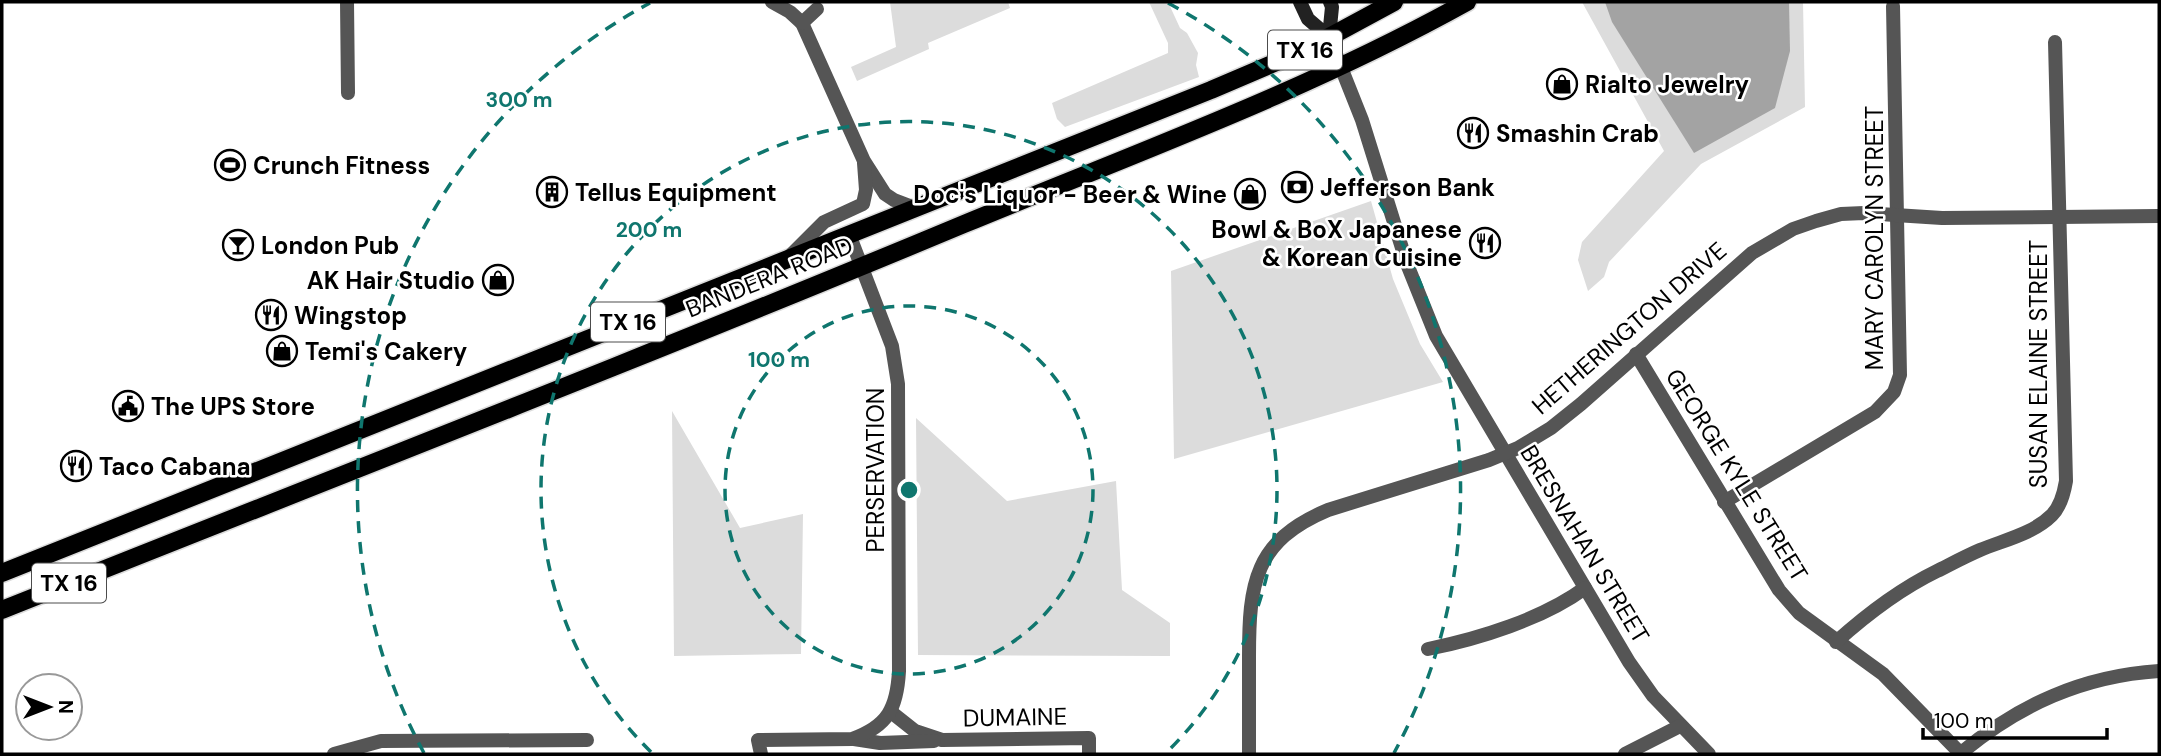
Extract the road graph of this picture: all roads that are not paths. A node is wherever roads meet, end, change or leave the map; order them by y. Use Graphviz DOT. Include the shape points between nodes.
graph roads {
  1 [pos="347,2"];
  2 [pos="772,2"];
  3 [pos="1300,2"];
  4 [pos="1330,2"];
  5 [pos="1394,2"];
  6 [pos="1467,2"];
  7 [pos="1894,6"];
  8 [pos="817,9"];
  9 [pos="802,23"];
  10 [pos="1329,37"];
  11 [pos="2055,42"];
  12 [pos="1342,67"];
  13 [pos="348,93"];
  14 [pos="864,161"];
  15 [pos="915,208"];
  16 [pos="1899,214"];
  17 [pos="2159,216"];
  18 [pos="2060,218"];
  19 [pos="849,234"];
  20 [pos="786,259"];
  21 [pos="861,267"];
  22 [pos="1636,354"];
  23 [pos="1505,454"];
  24 [pos="1724,502"];
  25 [pos="40,558"];
  26 [pos="2,565"];
  27 [pos="2,573"];
  28 [pos="1584,588"];
  29 [pos="2,610"];
  30 [pos="1836,642"];
  31 [pos="1428,649"];
  32 [pos="2159,671"];
  33 [pos="891,712"];
  34 [pos="1680,726"];
  35 [pos="852,739"];
  36 [pos="587,740"];
  37 [pos="942,740"];
  38 [pos="760,747"];
  39 [pos="334,754"];
  40 [pos="1089,754"];
  41 [pos="1249,754"];
  42 [pos="1625,754"];
  43 [pos="1709,754"];
  44 [pos="1961,754"];
  1 -- 13 [label="street"];
  2 -- 9 [label="street"];
  3 -- 10 [label="street" via="1308,19"];
  4 -- 10 [label="street"];
  5 -- 10 [label="main road, BANDERA ROAD / TX 16"];
  6 -- 12 [label="main road, BANDERA ROAD / TX 16"];
  7 -- 16 [label="street, MARY CAROLYN STREET"];
  8 -- 9 [label="street"];
  9 -- 14 [label="street"];
  10 -- 12 [label="street, BRESNAHAN STREET"];
  10 -- 15 [label="main road, BANDERA ROAD / TX 16" via="1211,90"];
  11 -- 18 [label="street, SUSAN ELAINE STREET"];
  12 -- 21 [label="main road, BANDERA ROAD / TX 16"];
  12 -- 23 [label="street, BRESNAHAN STREET" via="1407,264 1436,336"];
  14 -- 15 [label="street" via="886,194"];
  14 -- 20 [label="street" via="863,204 824,222"];
  15 -- 19 [label="main road, BANDERA ROAD / TX 16"];
  16 -- 18 [label="street, HETHERINGTON DRIVE"];
  16 -- 22 [label="street, HETHERINGTON DRIVE" via="1841,214 1772,240 1733,268"];
  16 -- 24 [label="street, MARY CAROLYN STREET" via="1901,363 1894,391 1875,412"];
  17 -- 18 [label="street, HETHERINGTON DRIVE"];
  18 -- 30 [label="street, SUSAN ELAINE STREET" via="2066,481 2058,507 2030,531 1935,572 1896,595"];
  19 -- 20 [label="main road, BANDERA ROAD / TX 16"];
  19 -- 21 [label="street, PERSERVATION"];
  20 -- 25 [label="main road, BANDERA ROAD / TX 16"];
  21 -- 29 [label="main road, BANDERA ROAD / TX 16"];
  21 -- 33 [label="street, PERSERVATION" via="892,346 898,384 899,671"];
  22 -- 23 [label="street, HETHERINGTON DRIVE" via="1551,428"];
  22 -- 24 [label="street, GEORGE KYLE STREET"];
  23 -- 28 [label="street, BRESNAHAN STREET"];
  23 -- 41 [label="street, HETHERINGTON DRIVE" via="1328,510 1287,533 1272,550 1255,581 1250,604"];
  24 -- 30 [label="street, GEORGE KYLE STREET" via="1779,590 1799,613"];
  25 -- 26 [label="main road"];
  25 -- 27 [label="main road, BANDERA ROAD / TX 16"];
  28 -- 31 [label="street" via="1535,617"];
  28 -- 34 [label="street, BRESNAHAN STREET" via="1629,662"];
  30 -- 44 [label="street, GEORGE KYLE STREET" via="1883,674"];
  32 -- 44 [label="street" via="2108,678 2043,699 1991,728"];
  33 -- 35 [label="street, DUMAINE" via="876,729"];
  33 -- 37 [label="street, DUMAINE" via="915,731"];
  34 -- 42 [label="street"];
  34 -- 43 [label="street, BRESNAHAN STREET"];
  35 -- 37 [label="street, DUMAINE" via="880,743"];
  35 -- 38 [label="street, DUMAINE"];
  36 -- 39 [label="street" via="381,741"];
  37 -- 40 [label="street, DUMAINE" via="1089,738"];
}
